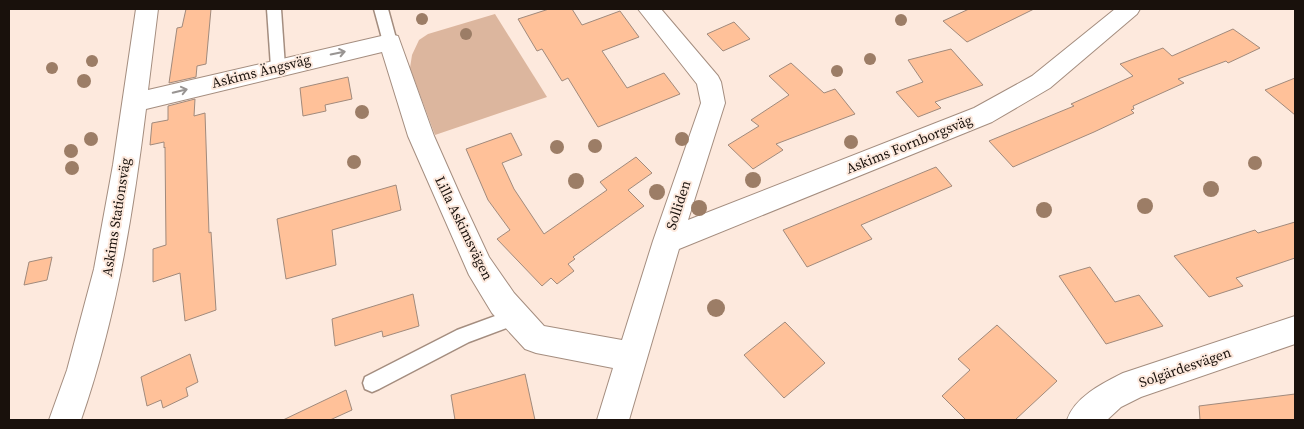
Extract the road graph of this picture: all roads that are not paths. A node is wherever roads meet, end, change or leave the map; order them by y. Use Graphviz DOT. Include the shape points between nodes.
graph roads {
  1 [pos="147,9"];
  2 [pos="274,9"];
  3 [pos="381,9"];
  4 [pos="649,9"];
  5 [pos="1129,9"];
  6 [pos="390,42"];
  7 [pos="278,66"];
  8 [pos="133,103"];
  9 [pos="667,241"];
  10 [pos="514,317"];
  11 [pos="1295,330"];
  12 [pos="632,356"];
  13 [pos="372,383"];
  14 [pos="65,420"];
  15 [pos="613,420"];
  16 [pos="1083,420"];
  1 -- 8 [label="street, Askims Stationsväg"];
  2 -- 7 [label="lane"];
  3 -- 6 [label="lane"];
  4 -- 9 [label="street, Solliden" via="709,82 713,103"];
  5 -- 9 [label="street, Askims Fornborgsväg" via="1041,82 983,115"];
  7 -- 6 [label="street, Askims Ängsväg, one-way"];
  6 -- 10 [label="street, Lilla Askimsvägen" via="421,136 447,197 479,266"];
  8 -- 7 [label="street, Askims Ängsväg, one-way"];
  8 -- 14 [label="street, Askims Stationsväg" via="106,287"];
  9 -- 12 [label="street, Solliden"];
  10 -- 12 [label="street, Lilla Askimsvägen" via="536,339"];
  10 -- 13 [label="lane" via="463,336"];
  11 -- 16 [label="street, Solgärdesvägen" via="1134,384 1110,396"];
  12 -- 15 [label="street, Solliden"];
}
